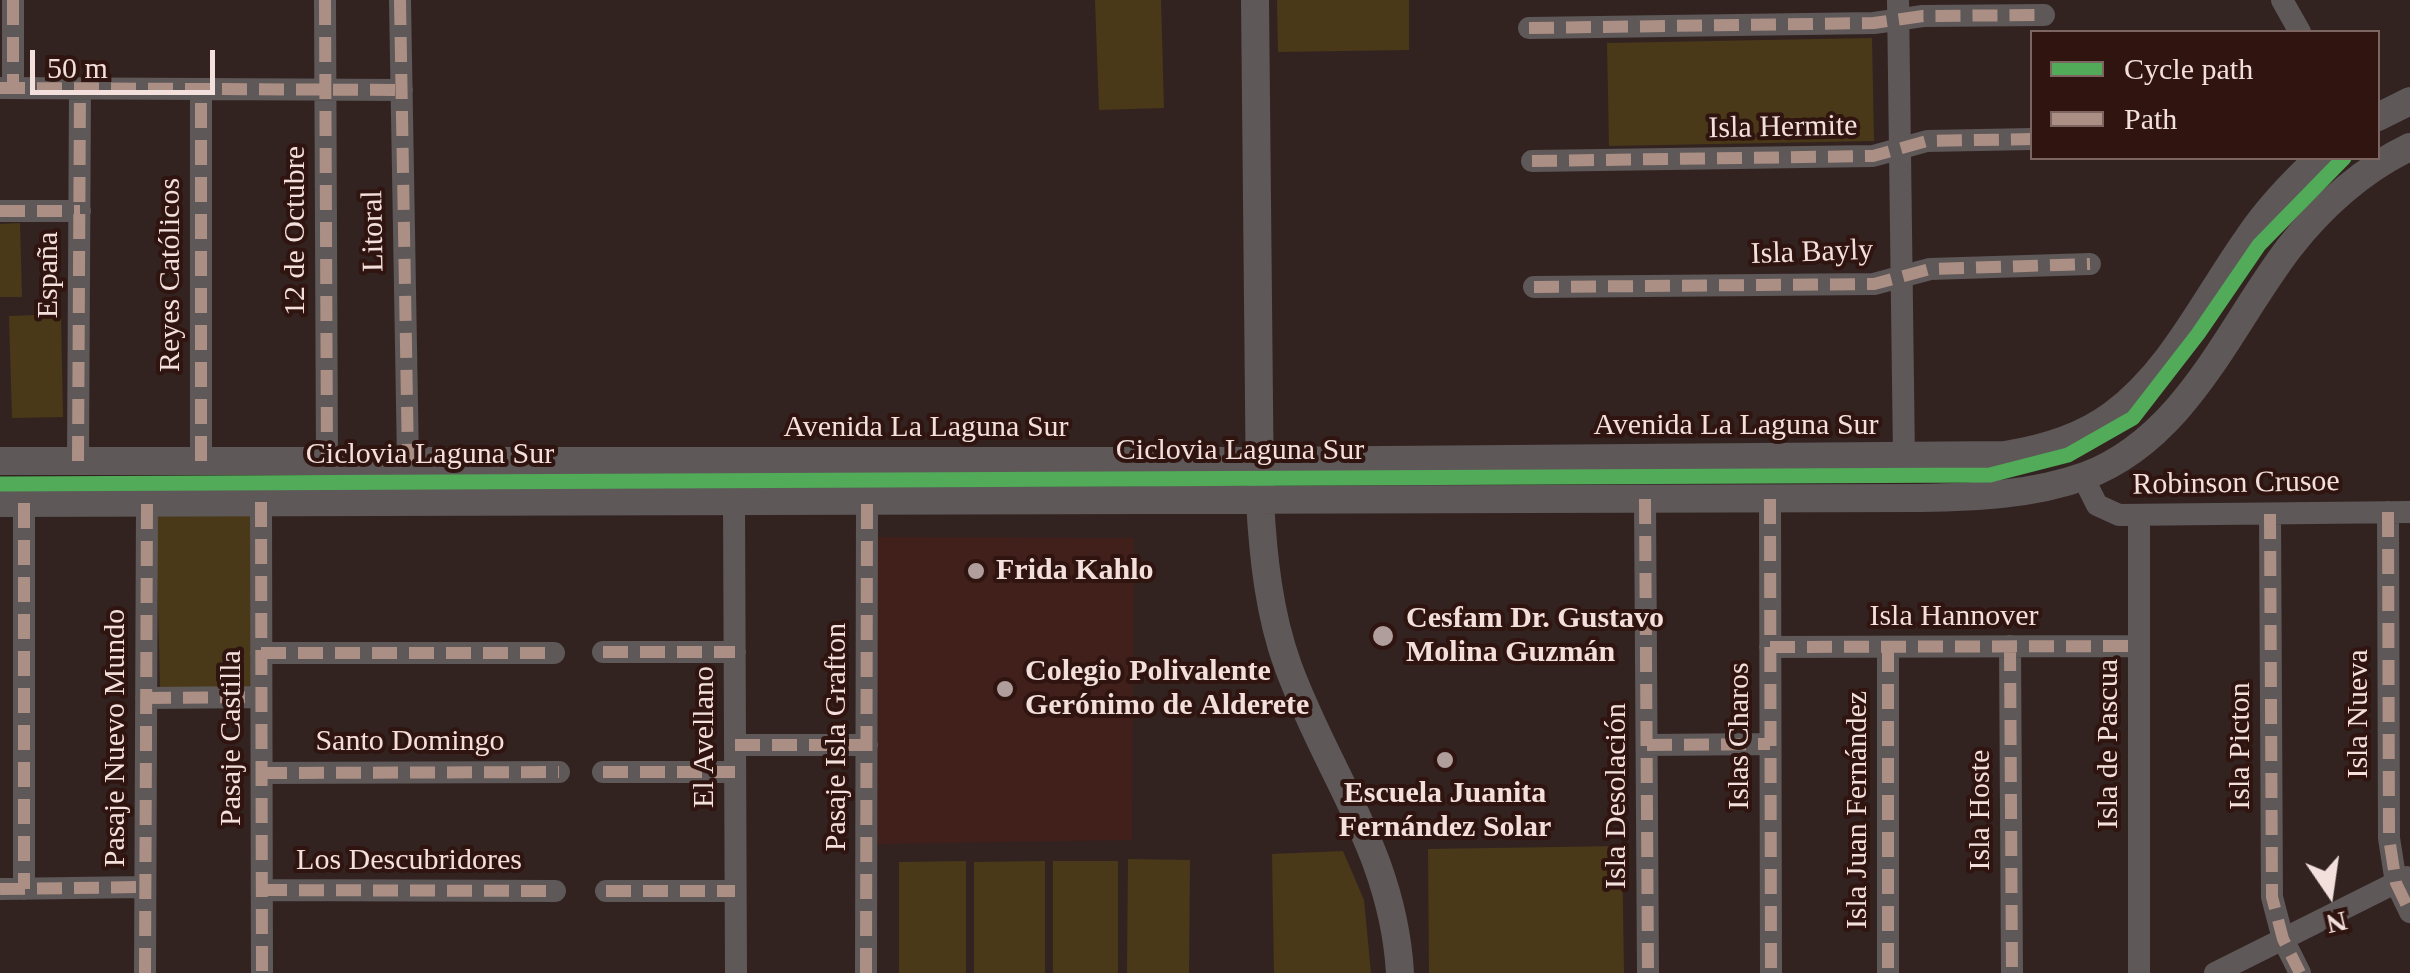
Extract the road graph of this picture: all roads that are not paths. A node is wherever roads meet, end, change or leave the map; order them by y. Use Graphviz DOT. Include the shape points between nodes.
graph roads {
  1 [pos="13,0"];
  2 [pos="325,0"];
  3 [pos="400,0"];
  4 [pos="1256,0"];
  5 [pos="2282,0"];
  6 [pos="1898,10"];
  7 [pos="2044,16"];
  8 [pos="1530,28"];
  9 [pos="2299,30"];
  10 [pos="6,88"];
  11 [pos="80,89"];
  12 [pos="202,89"];
  13 [pos="326,90"];
  14 [pos="402,90"];
  15 [pos="2410,101"];
  16 [pos="2380,116"];
  17 [pos="2030,139"];
  18 [pos="2410,146"];
  19 [pos="1900,149"];
  20 [pos="2380,158"];
  21 [pos="2317,160"];
  22 [pos="1532,161"];
  23 [pos="2371,162"];
  24 [pos="0,211"];
  25 [pos="80,211"];
  26 [pos="2090,264"];
  27 [pos="1902,276"];
  28 [pos="1534,288"];
  29 [pos="1904,458"];
  30 [pos="78,461"];
  31 [pos="201,461"];
  32 [pos="328,461"];
  33 [pos="408,461"];
  34 [pos="1260,461"];
  35 [pos="0,462"];
  36 [pos="2083,477"];
  37 [pos="1645,499"];
  38 [pos="1770,499"];
  39 [pos="1260,501"];
  40 [pos="147,502"];
  41 [pos="261,502"];
  42 [pos="734,502"];
  43 [pos="867,502"];
  44 [pos="12,503"];
  45 [pos="2399,512"];
  46 [pos="2270,514"];
  47 [pos="2139,516"];
  48 [pos="2010,646"];
  49 [pos="2138,646"];
  50 [pos="1888,647"];
  51 [pos="1770,648"];
  52 [pos="554,652"];
  53 [pos="602,652"];
  54 [pos="735,652"];
  55 [pos="261,653"];
  56 [pos="262,697"];
  57 [pos="146,698"];
  58 [pos="1770,744"];
  59 [pos="735,745"];
  60 [pos="866,745"];
  61 [pos="1647,745"];
  62 [pos="262,772"];
  63 [pos="559,772"];
  64 [pos="603,772"];
  65 [pos="735,772"];
  66 [pos="2403,879"];
  67 [pos="145,887"];
  68 [pos="0,889"];
  69 [pos="24,889"];
  70 [pos="262,890"];
  71 [pos="555,891"];
  72 [pos="606,891"];
  73 [pos="735,891"];
  74 [pos="2410,912"];
  75 [pos="2283,939"];
  76 [pos="145,973"];
  77 [pos="262,973"];
  78 [pos="736,973"];
  79 [pos="866,973"];
  80 [pos="1400,973"];
  81 [pos="1648,973"];
  82 [pos="1771,973"];
  83 [pos="1888,973"];
  84 [pos="2012,973"];
  85 [pos="2139,973"];
  86 [pos="2214,973"];
  87 [pos="2300,973"];
  1 -- 10 [label="street"];
  2 -- 13 [label="street, 12 de Octubre"];
  3 -- 14 [label="street, Litoral"];
  4 -- 34 [label="street"];
  5 -- 9 [label="street"];
  6 -- 7 [label="street"];
  6 -- 8 [label="street" via="1874,23"];
  6 -- 19 [label="street"];
  10 -- 11 [label="street"];
  11 -- 12 [label="street"];
  11 -- 25 [label="street, España"];
  12 -- 13 [label="street"];
  12 -- 31 [label="street, Reyes Católicos"];
  13 -- 14 [label="street"];
  13 -- 32 [label="street, 12 de Octubre"];
  14 -- 33 [label="street, Litoral"];
  15 -- 16 [label="street"];
  17 -- 19 [label="street, Isla Hermite" via="1927,141"];
  18 -- 20 [label="street"];
  19 -- 22 [label="street, Isla Hermite" via="1874,156"];
  19 -- 27 [label="street"];
  21 -- 29 [label="street, Avenida La Laguna Sur" via="2250,235 2160,368 2110,416 2028,451"];
  23 -- 36 [label="street" via="2306,228 2177,409 2131,451"];
  24 -- 25 [label="street"];
  25 -- 30 [label="street, España"];
  26 -- 27 [label="street, Isla Bayly" via="1930,269"];
  27 -- 28 [label="street, Isla Bayly" via="1874,284"];
  27 -- 29 [label="street"];
  29 -- 34 [label="street, Avenida La Laguna Sur"];
  30 -- 31 [label="street, Avenida La Laguna Sur"];
  30 -- 35 [label="street, Avenida La Laguna Sur"];
  31 -- 32 [label="street, Avenida La Laguna Sur"];
  32 -- 33 [label="street, Avenida La Laguna Sur"];
  33 -- 34 [label="street, Avenida La Laguna Sur"];
  34 -- 39 [label="street"];
  36 -- 38 [label="street" via="1968,497"];
  36 -- 47 [label="street, Robinson Crusoe" via="2103,510"];
  37 -- 38 [label="street"];
  37 -- 39 [label="street"];
  37 -- 61 [label="street, Isla Desolación"];
  38 -- 51 [label="street, Islas Charos"];
  39 -- 43 [label="street"];
  39 -- 80 [label="street" via="1267,575 1287,664 1378,861"];
  40 -- 41 [label="street"];
  40 -- 44 [label="street"];
  40 -- 57 [label="street, Pasaje Nuevo Mundo"];
  41 -- 42 [label="street"];
  41 -- 55 [label="street, Pasaje Castilla"];
  42 -- 43 [label="street"];
  42 -- 54 [label="street, El Avellano"];
  43 -- 60 [label="street, Pasaje Isla Grafton"];
  44 -- 69 [label="street"];
  45 -- 46 [label="street, Robinson Crusoe"];
  45 -- 66 [label="street, Isla Nueva" via="2389,838"];
  46 -- 47 [label="street, Robinson Crusoe"];
  46 -- 75 [label="street, Isla Picton" via="2272,896"];
  47 -- 49 [label="street, Isla de Pascua"];
  48 -- 49 [label="street, Isla Hannover"];
  48 -- 50 [label="street, Isla Hannover"];
  48 -- 84 [label="street, Isla Hoste"];
  49 -- 85 [label="street, Isla de Pascua"];
  50 -- 51 [label="street, Isla Hannover"];
  50 -- 83 [label="street, Isla Juan Fernández"];
  51 -- 58 [label="street, Islas Charos"];
  52 -- 55 [label="street"];
  53 -- 54 [label="street"];
  54 -- 59 [label="street, El Avellano"];
  55 -- 56 [label="street, Pasaje Castilla"];
  56 -- 57 [label="street"];
  56 -- 62 [label="street, Pasaje Castilla"];
  57 -- 67 [label="street, Pasaje Nuevo Mundo"];
  58 -- 61 [label="street"];
  58 -- 82 [label="street, Islas Charos"];
  59 -- 60 [label="street"];
  59 -- 65 [label="street, El Avellano"];
  60 -- 79 [label="street, Pasaje Isla Grafton"];
  61 -- 81 [label="street, Isla Desolación"];
  62 -- 63 [label="street, Santo Domingo"];
  62 -- 70 [label="street, Pasaje Castilla"];
  64 -- 65 [label="street"];
  65 -- 73 [label="street, El Avellano"];
  66 -- 74 [label="street, Isla Nueva"];
  66 -- 75 [label="street"];
  67 -- 69 [label="street"];
  67 -- 76 [label="street, Pasaje Nuevo Mundo"];
  68 -- 69 [label="street"];
  70 -- 71 [label="street, Los Descubridores"];
  70 -- 77 [label="street, Pasaje Castilla"];
  72 -- 73 [label="street"];
  73 -- 78 [label="street, El Avellano"];
  75 -- 86 [label="street"];
  75 -- 87 [label="street, Isla Picton"];
}
